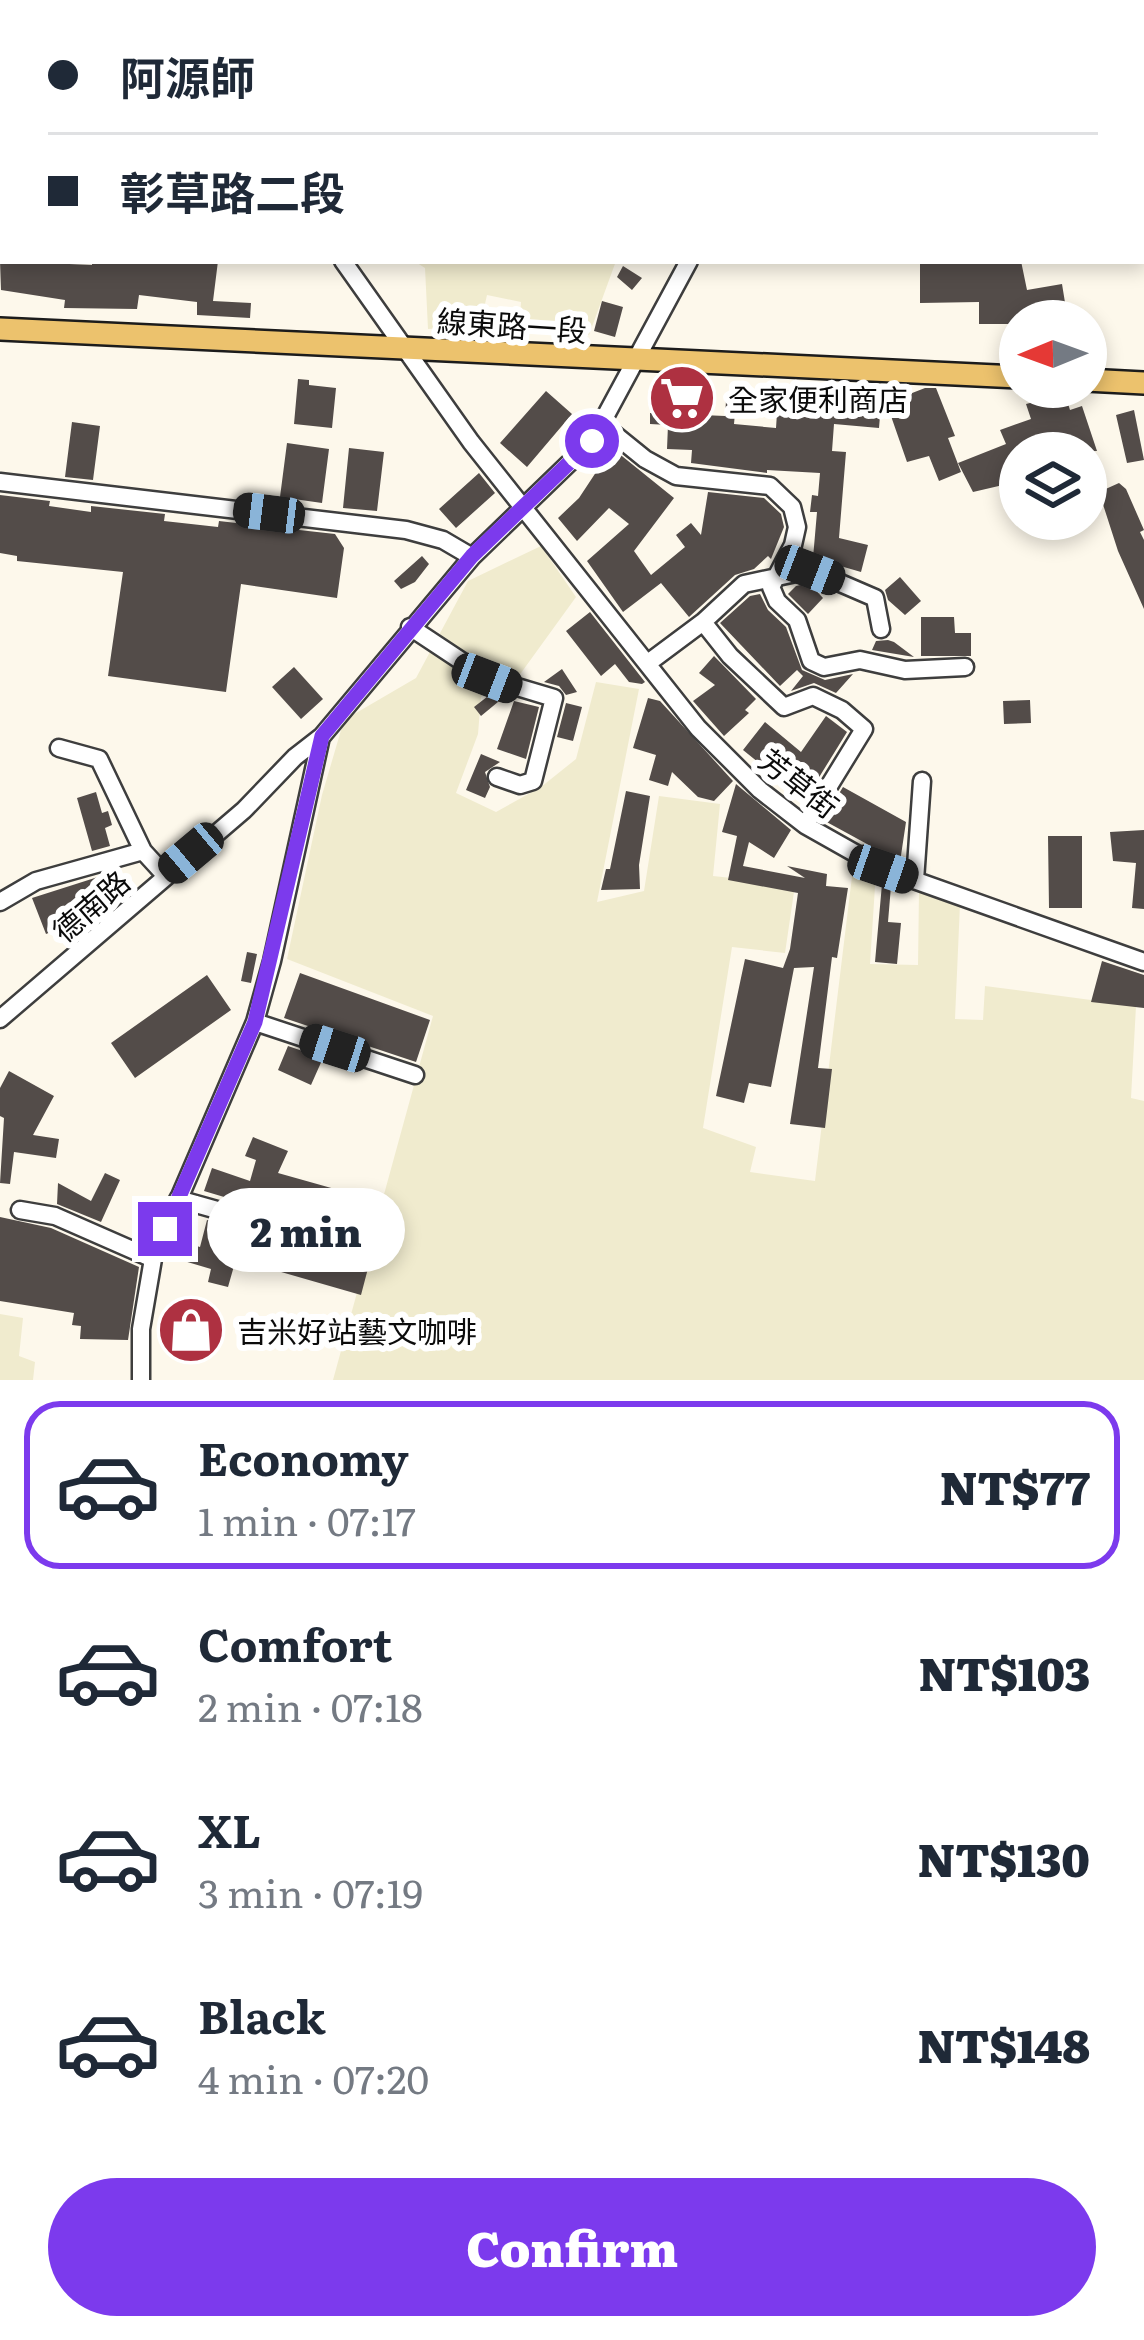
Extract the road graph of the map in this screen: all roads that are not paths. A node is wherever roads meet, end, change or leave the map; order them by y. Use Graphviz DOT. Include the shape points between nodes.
graph roads {
  1 [pos="345,264"];
  2 [pos="688,264"];
  3 [pos="0,328"];
  4 [pos="406,347"];
  5 [pos="639,361"];
  6 [pos="999,376"];
  7 [pos="1107,381"];
  8 [pos="1144,383"];
  9 [pos="603,425"];
  10 [pos="0,482"];
  11 [pos="524,506"];
  12 [pos="472,556"];
  13 [pos="776,575"];
  14 [pos="703,622"];
  15 [pos="410,627"];
  16 [pos="881,629"];
  17 [pos="648,663"];
  18 [pos="965,668"];
  19 [pos="322,736"];
  20 [pos="59,748"];
  21 [pos="497,777"];
  22 [pos="922,781"];
  23 [pos="805,825"];
  24 [pos="142,850"];
  25 [pos="165,875"];
  26 [pos="914,880"];
  27 [pos="0,902"];
  28 [pos="1144,962"];
  29 [pos="0,1019"];
  30 [pos="255,1022"];
  31 [pos="415,1075"];
  32 [pos="178,1198"];
  33 [pos="20,1210"];
  34 [pos="356,1249"];
  35 [pos="153,1259"];
  36 [pos="141,1380"];
  1 -- 4 [label="street, 芳草街"];
  2 -- 5 [label="street, 德南路"];
  3 -- 4 [label="main road, 線東路一段"];
  4 -- 5 [label="main road, 線東路一段"];
  4 -- 11 [label="street, 芳草街"];
  5 -- 6 [label="main road, 線東路一段"];
  5 -- 9 [label="street, 德南路"];
  7 -- 8 [label="main road"];
  9 -- 11 [label="street, 德南路"];
  9 -- 13 [label="street" via="676,476 770,486 792,507 797,527"];
  10 -- 12 [label="street" via="406,530"];
  11 -- 12 [label="street, 德南路"];
  11 -- 17 [label="street, 芳草街"];
  12 -- 15 [label="street, 德南路"];
  13 -- 14 [label="street" via="744,584"];
  13 -- 16 [label="street" via="810,570 856,588 875,598"];
  13 -- 18 [label="street" via="771,587 797,620 811,661"];
  14 -- 17 [label="street"];
  14 -- 23 [label="street" via="784,707 813,696 864,730"];
  15 -- 19 [label="street, 德南路"];
  15 -- 21 [label="street" via="487,678 554,698 533,781"];
  17 -- 23 [label="street, 芳草街" via="723,754"];
  19 -- 25 [label="street, 德南路"];
  19 -- 30 [label="street"];
  20 -- 24 [label="street" via="99,759"];
  22 -- 26 [label="street"];
  23 -- 26 [label="street, 芳草街"];
  24 -- 25 [label="street"];
  24 -- 27 [label="street" via="36,881"];
  25 -- 29 [label="street, 德南路"];
  26 -- 28 [label="street, 芳草街"];
  30 -- 31 [label="street"];
  30 -- 32 [label="street"];
  32 -- 34 [label="street"];
  32 -- 35 [label="street"];
  33 -- 35 [label="street" via="55,1216"];
  35 -- 36 [label="street"];
}
